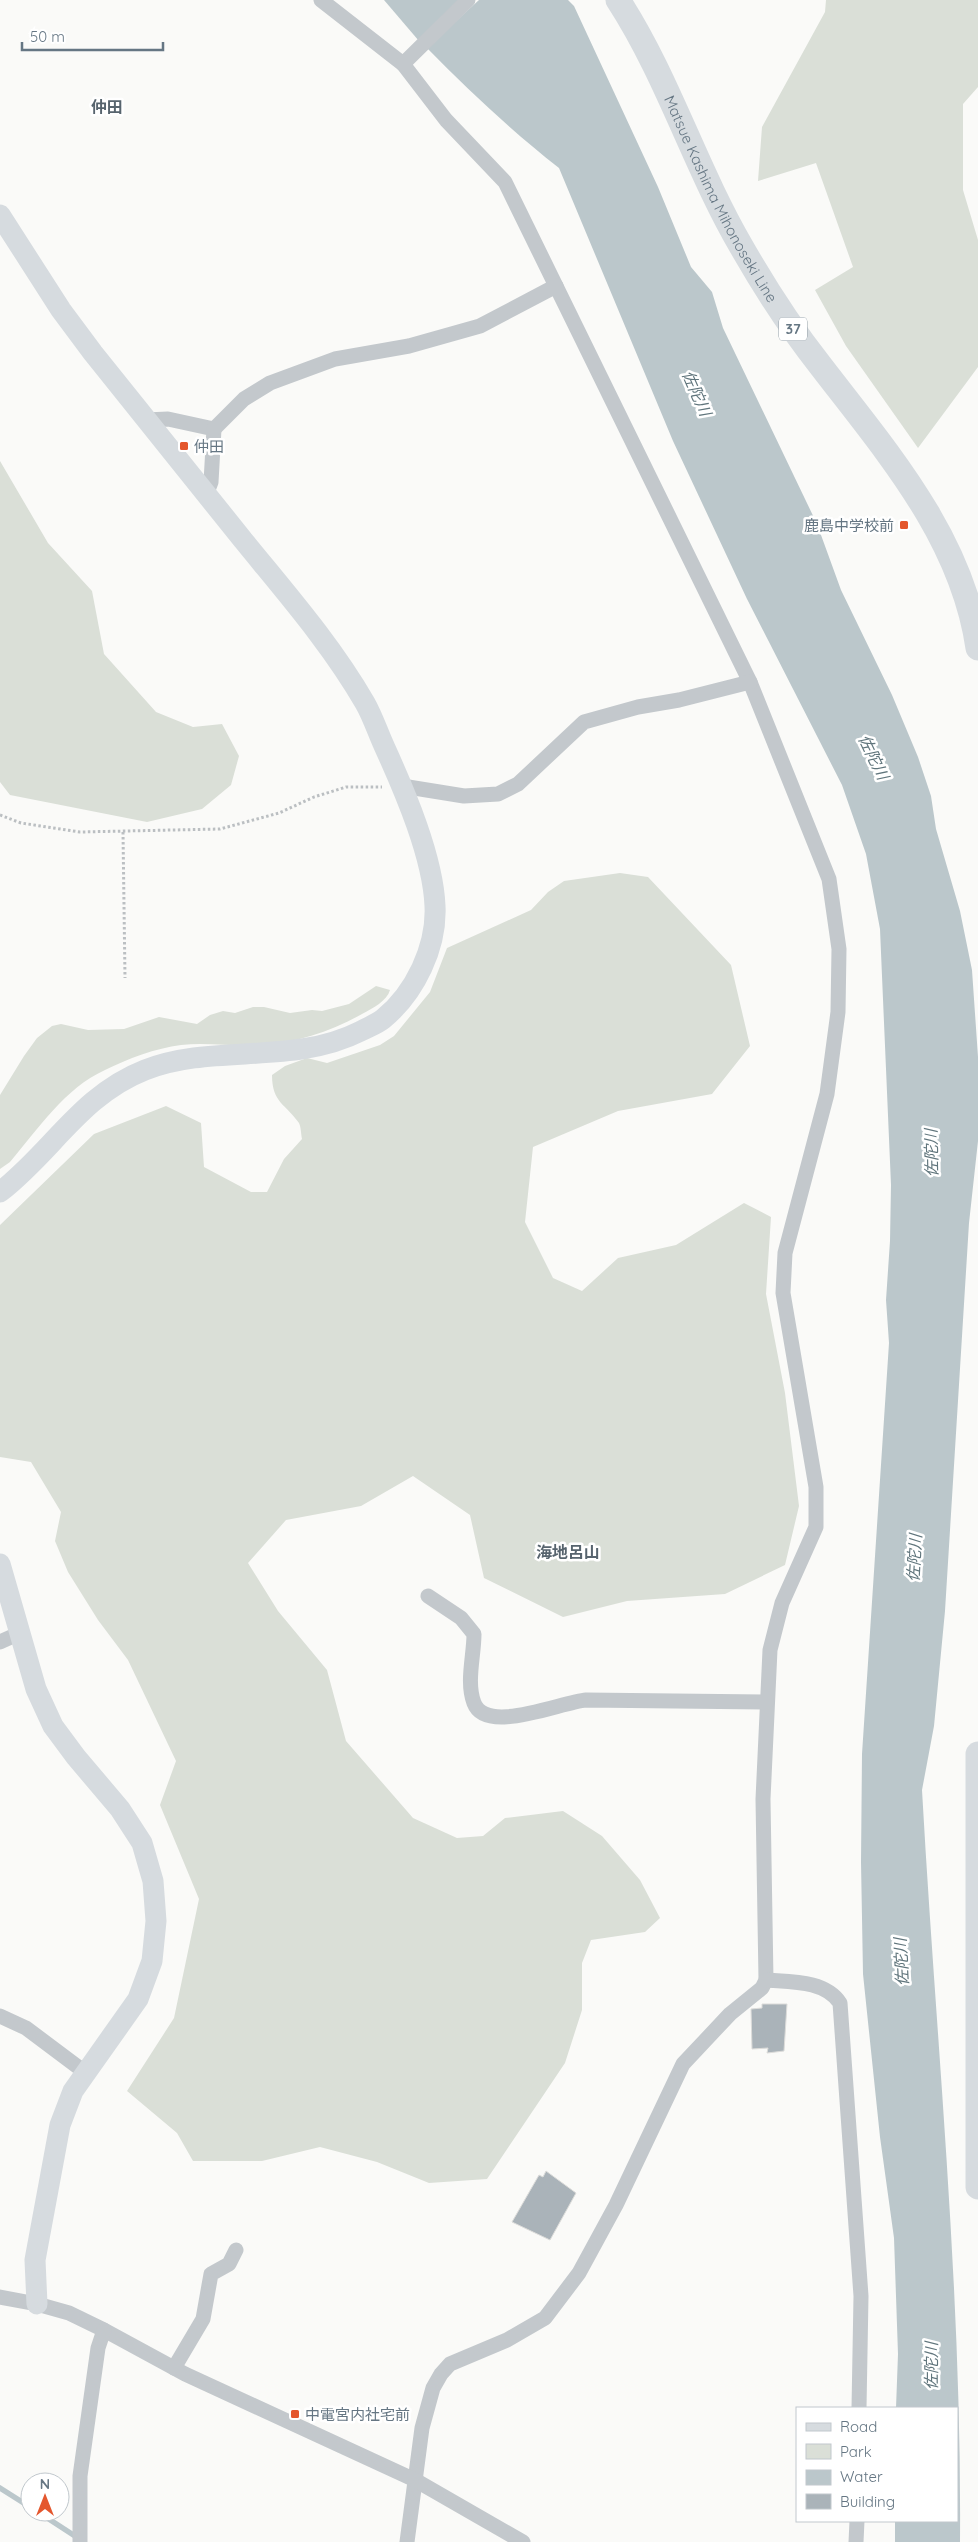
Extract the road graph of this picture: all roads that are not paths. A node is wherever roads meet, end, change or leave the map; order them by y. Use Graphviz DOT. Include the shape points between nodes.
graph roads {
  1 [pos="321,0"];
  2 [pos="468,0"];
  3 [pos="618,0"];
  4 [pos="403,64"];
  5 [pos="0,215"];
  6 [pos="556,286"];
  7 [pos="146,420"];
  8 [pos="214,429"];
  9 [pos="206,494"];
  10 [pos="978,648"];
  11 [pos="750,682"];
  12 [pos="402,786"];
  13 [pos="0,1192"];
  14 [pos="0,1564"];
  15 [pos="428,1596"];
  16 [pos="20,1633"];
  17 [pos="0,1642"];
  18 [pos="767,1702"];
  19 [pos="978,1754"];
  20 [pos="766,1980"];
  21 [pos="0,2016"];
  22 [pos="86,2073"];
  23 [pos="978,2187"];
  24 [pos="236,2250"];
  25 [pos="0,2297"];
  26 [pos="37,2304"];
  27 [pos="104,2330"];
  28 [pos="174,2368"];
  29 [pos="859,2407"];
  30 [pos="415,2480"];
  31 [pos="857,2522"];
  32 [pos="79,2537"];
  33 [pos="407,2542"];
  34 [pos="523,2542"];
  35 [pos="856,2542"];
  1 -- 4 [label="street"];
  2 -- 4 [label="street"];
  3 -- 10 [label="main road, Matsue Kashima Mihonoseki Line / 37" via="636,27 717,203 778,309 870,427 935,525 966,591"];
  4 -- 6 [label="street" via="446,120 505,182"];
  5 -- 7 [label="street" via="61,310"];
  6 -- 8 [label="street" via="480,326 409,346 335,359 270,383 244,399"];
  6 -- 11 [label="street"];
  7 -- 8 [label="street" via="168,419"];
  7 -- 9 [label="street"];
  8 -- 9 [label="street" via="211,482"];
  9 -- 12 [label="street" via="318,631 366,704"];
  11 -- 12 [label="street" via="584,722 518,784 498,794 464,796"];
  11 -- 18 [label="street" via="829,879 840,949 838,1012 827,1094 785,1253 783,1293 816,1487 816,1527 782,1603 770,1650"];
  12 -- 13 [label="street" via="428,863 435,906 430,951 408,991 382,1020 340,1041 292,1052 191,1059 146,1070 107,1089 21,1176"];
  14 -- 16 [label="street"];
  15 -- 18 [label="street" via="461,1618 474,1634 472,1693 477,1709 486,1716 504,1718 586,1700"];
  16 -- 17 [label="street"];
  16 -- 22 [label="street" via="36,1690 53,1726 142,1843 154,1881 156,1921 152,1961 138,1999"];
  18 -- 20 [label="street" via="763,1798"];
  19 -- 23 [label="main road"];
  20 -- 29 [label="street" via="821,1987 840,2002 861,2296"];
  20 -- 30 [label="street" via="762,1988 730,2014 683,2064 616,2205 579,2273 545,2318 507,2340 450,2364 441,2374 422,2428"];
  21 -- 22 [label="street" via="26,2028"];
  22 -- 26 [label="street" via="73,2091 60,2125 35,2260"];
  24 -- 28 [label="street" via="229,2264 212,2274 203,2319"];
  25 -- 26 [label="street"];
  26 -- 27 [label="street"];
  27 -- 28 [label="street"];
  27 -- 32 [label="street" via="98,2348 80,2476"];
  28 -- 30 [label="street"];
  30 -- 33 [label="street"];
  30 -- 34 [label="street"];
  31 -- 35 [label="street"];
}
